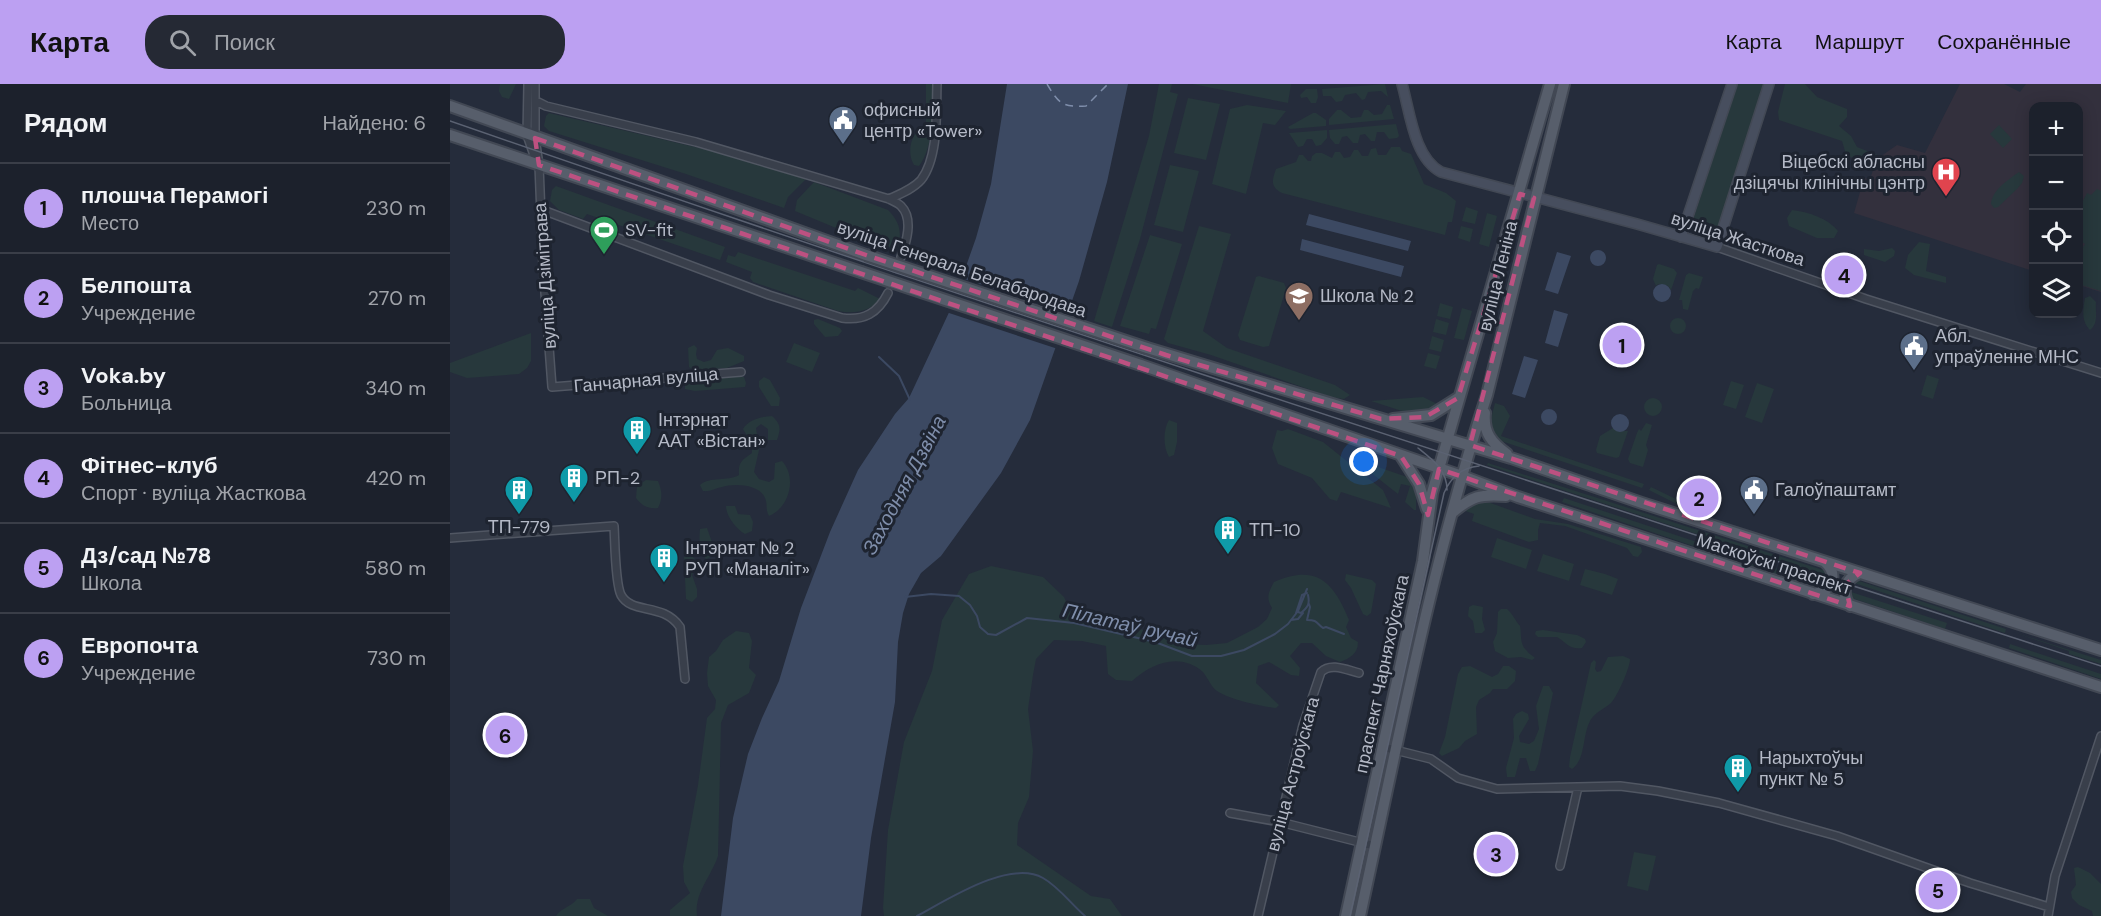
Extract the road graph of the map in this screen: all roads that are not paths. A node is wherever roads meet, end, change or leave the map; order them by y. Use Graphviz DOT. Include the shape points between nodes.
graph roads {
  1 [pos="528,84"];
  2 [pos="535,84"];
  3 [pos="937,84"];
  4 [pos="1402,84"];
  5 [pos="1550,84"];
  6 [pos="1563,84"];
  7 [pos="1732,84"];
  8 [pos="1769,84"];
  9 [pos="536,101"];
  10 [pos="450,106"];
  11 [pos="546,106"];
  12 [pos="536,110"];
  13 [pos="450,135"];
  14 [pos="531,136"];
  15 [pos="539,165"];
  16 [pos="1520,194"];
  17 [pos="1534,198"];
  18 [pos="889,199"];
  19 [pos="540,209"];
  20 [pos="1681,237"];
  21 [pos="1717,247"];
  22 [pos="901,257"];
  23 [pos="888,293"];
  24 [pos="741,372"];
  25 [pos="2101,373"];
  26 [pos="552,387"];
  27 [pos="1486,395"];
  28 [pos="1458,398"];
  29 [pos="1381,419"];
  30 [pos="1448,438"];
  31 [pos="1470,445"];
  32 [pos="1401,456"];
  33 [pos="1511,458"];
  34 [pos="1439,469"];
  35 [pos="1462,476"];
  36 [pos="1518,497"];
  37 [pos="1452,514"];
  38 [pos="1428,515"];
  39 [pos="450,538"];
  40 [pos="1824,562"];
  41 [pos="1860,573"];
  42 [pos="1813,594"];
  43 [pos="1850,606"];
  44 [pos="2101,650"];
  45 [pos="1359,673"];
  46 [pos="685,679"];
  47 [pos="2101,687"];
  48 [pos="2101,736"];
  49 [pos="1383,747"];
  50 [pos="1395,750"];
  51 [pos="1578,787"];
  52 [pos="1230,813"];
  53 [pos="1280,822"];
  54 [pos="1362,843"];
  55 [pos="1375,846"];
  56 [pos="1560,866"];
  57 [pos="2049,907"];
  58 [pos="1258,916"];
  59 [pos="1346,916"];
  60 [pos="1360,916"];
  61 [pos="2048,916"];
  1 -- 14 [label="street, вуліца Дзімітрава"];
  2 -- 9 [label="street, вуліца Дзімітрава"];
  3 -- 18 [label="street" via="936,130 930,160 921,179"];
  4 -- 16 [label="street, вуліца Жасткова" via="1421,152 1433,168"];
  5 -- 16 [label="main road, вуліца Леніна"];
  6 -- 17 [label="main road, вуліца Леніна"];
  7 -- 20 [label="street"];
  8 -- 21 [label="street"];
  9 -- 11 [label="street"];
  9 -- 12 [label="street, вуліца Дзімітрава"];
  10 -- 14 [label="main road, вуліца Генерала Белабародава"];
  11 -- 12 [label="street"];
  11 -- 18 [label="street" via="696,142"];
  12 -- 14 [label="street, вуліца Дзімітрава"];
  13 -- 15 [label="main road, вуліца Генерала Белабародава"];
  14 -- 15 [label="street, вуліца Дзімітрава"];
  14 -- 29 [label="main road, вуліца Генерала Белабародава, bridge" via="866,255 1147,348"];
  15 -- 19 [label="street, вуліца Дзімітрава"];
  15 -- 32 [label="main road, вуліца Генерала Белабародава, bridge" via="1141,365"];
  16 -- 17 [label="street, вуліца Жасткова"];
  16 -- 28 [label="main road, вуліца Леніна"];
  17 -- 20 [label="street, вуліца Жасткова"];
  17 -- 27 [label="main road, вуліца Леніна"];
  18 -- 22 [label="street" via="902,207 906,216 906,241"];
  19 -- 23 [label="street" via="824,313 853,320 866,316 877,310"];
  19 -- 26 [label="street, вуліца Дзімітрава"];
  20 -- 21 [label="street, вуліца Жасткова"];
  21 -- 25 [label="street, вуліца Жасткова"];
  24 -- 26 [label="street, Ганчарная вуліца"];
  27 -- 31 [label="main road, вуліца Леніна"];
  27 -- 33 [label="main road" via="1487,434"];
  28 -- 29 [label="main road" via="1425,417"];
  28 -- 30 [label="main road, вуліца Леніна"];
  29 -- 30 [label="main road, вуліца Генерала Белабародава"];
  30 -- 31 [label="main road, вуліца Генерала Белабародава"];
  30 -- 34 [label="main road, праспект Чарняхоўскага"];
  31 -- 33 [label="main road, Маскоўскі праспект"];
  31 -- 35 [label="main road, вуліца Леніна"];
  32 -- 34 [label="main road, вуліца Генерала Белабародава"];
  32 -- 38 [label="main road" via="1419,484"];
  33 -- 40 [label="main road, Маскоўскі праспект"];
  34 -- 35 [label="main road, Маскоўскі праспект"];
  34 -- 38 [label="main road, праспект Чарняхоўскага"];
  35 -- 36 [label="main road, Маскоўскі праспект"];
  35 -- 37 [label="main road, праспект Чарняхоўскага"];
  36 -- 37 [label="main road" via="1481,495"];
  36 -- 42 [label="main road, Маскоўскі праспект"];
  37 -- 50 [label="main road, праспект Чарняхоўскага"];
  38 -- 49 [label="main road, праспект Чарняхоўскага" via="1423,561"];
  39 -- 46 [label="street" via="614,526 620,593 628,603 669,614 676,621 680,627"];
  40 -- 41 [label="main road, Маскоўскі праспект"];
  40 -- 42 [label="main road" via="1832,570 1833,581 1825,591"];
  41 -- 43 [label="main road" via="1845,585 1845,598"];
  41 -- 44 [label="main road, Маскоўскі праспект"];
  42 -- 43 [label="main road, Маскоўскі праспект"];
  43 -- 47 [label="main road, Маскоўскі праспект"];
  45 -- 53 [label="street, вуліца Астроўскага" via="1332,667 1321,672 1303,725"];
  48 -- 57 [label="street" via="2055,876"];
  49 -- 50 [label="street"];
  49 -- 54 [label="main road, праспект Чарняхоўскага"];
  50 -- 51 [label="street" via="1431,759 1466,782 1497,789"];
  50 -- 55 [label="main road, праспект Чарняхоўскага"];
  51 -- 56 [label="street"];
  51 -- 57 [label="street" via="1620,786 1658,791 1780,819"];
  52 -- 53 [label="street"];
  53 -- 54 [label="street"];
  53 -- 58 [label="street, вуліца Астроўскага"];
  54 -- 55 [label="street"];
  54 -- 59 [label="main road, праспект Чарняхоўскага"];
  55 -- 60 [label="main road, праспект Чарняхоўскага"];
  57 -- 61 [label="street"];
}
